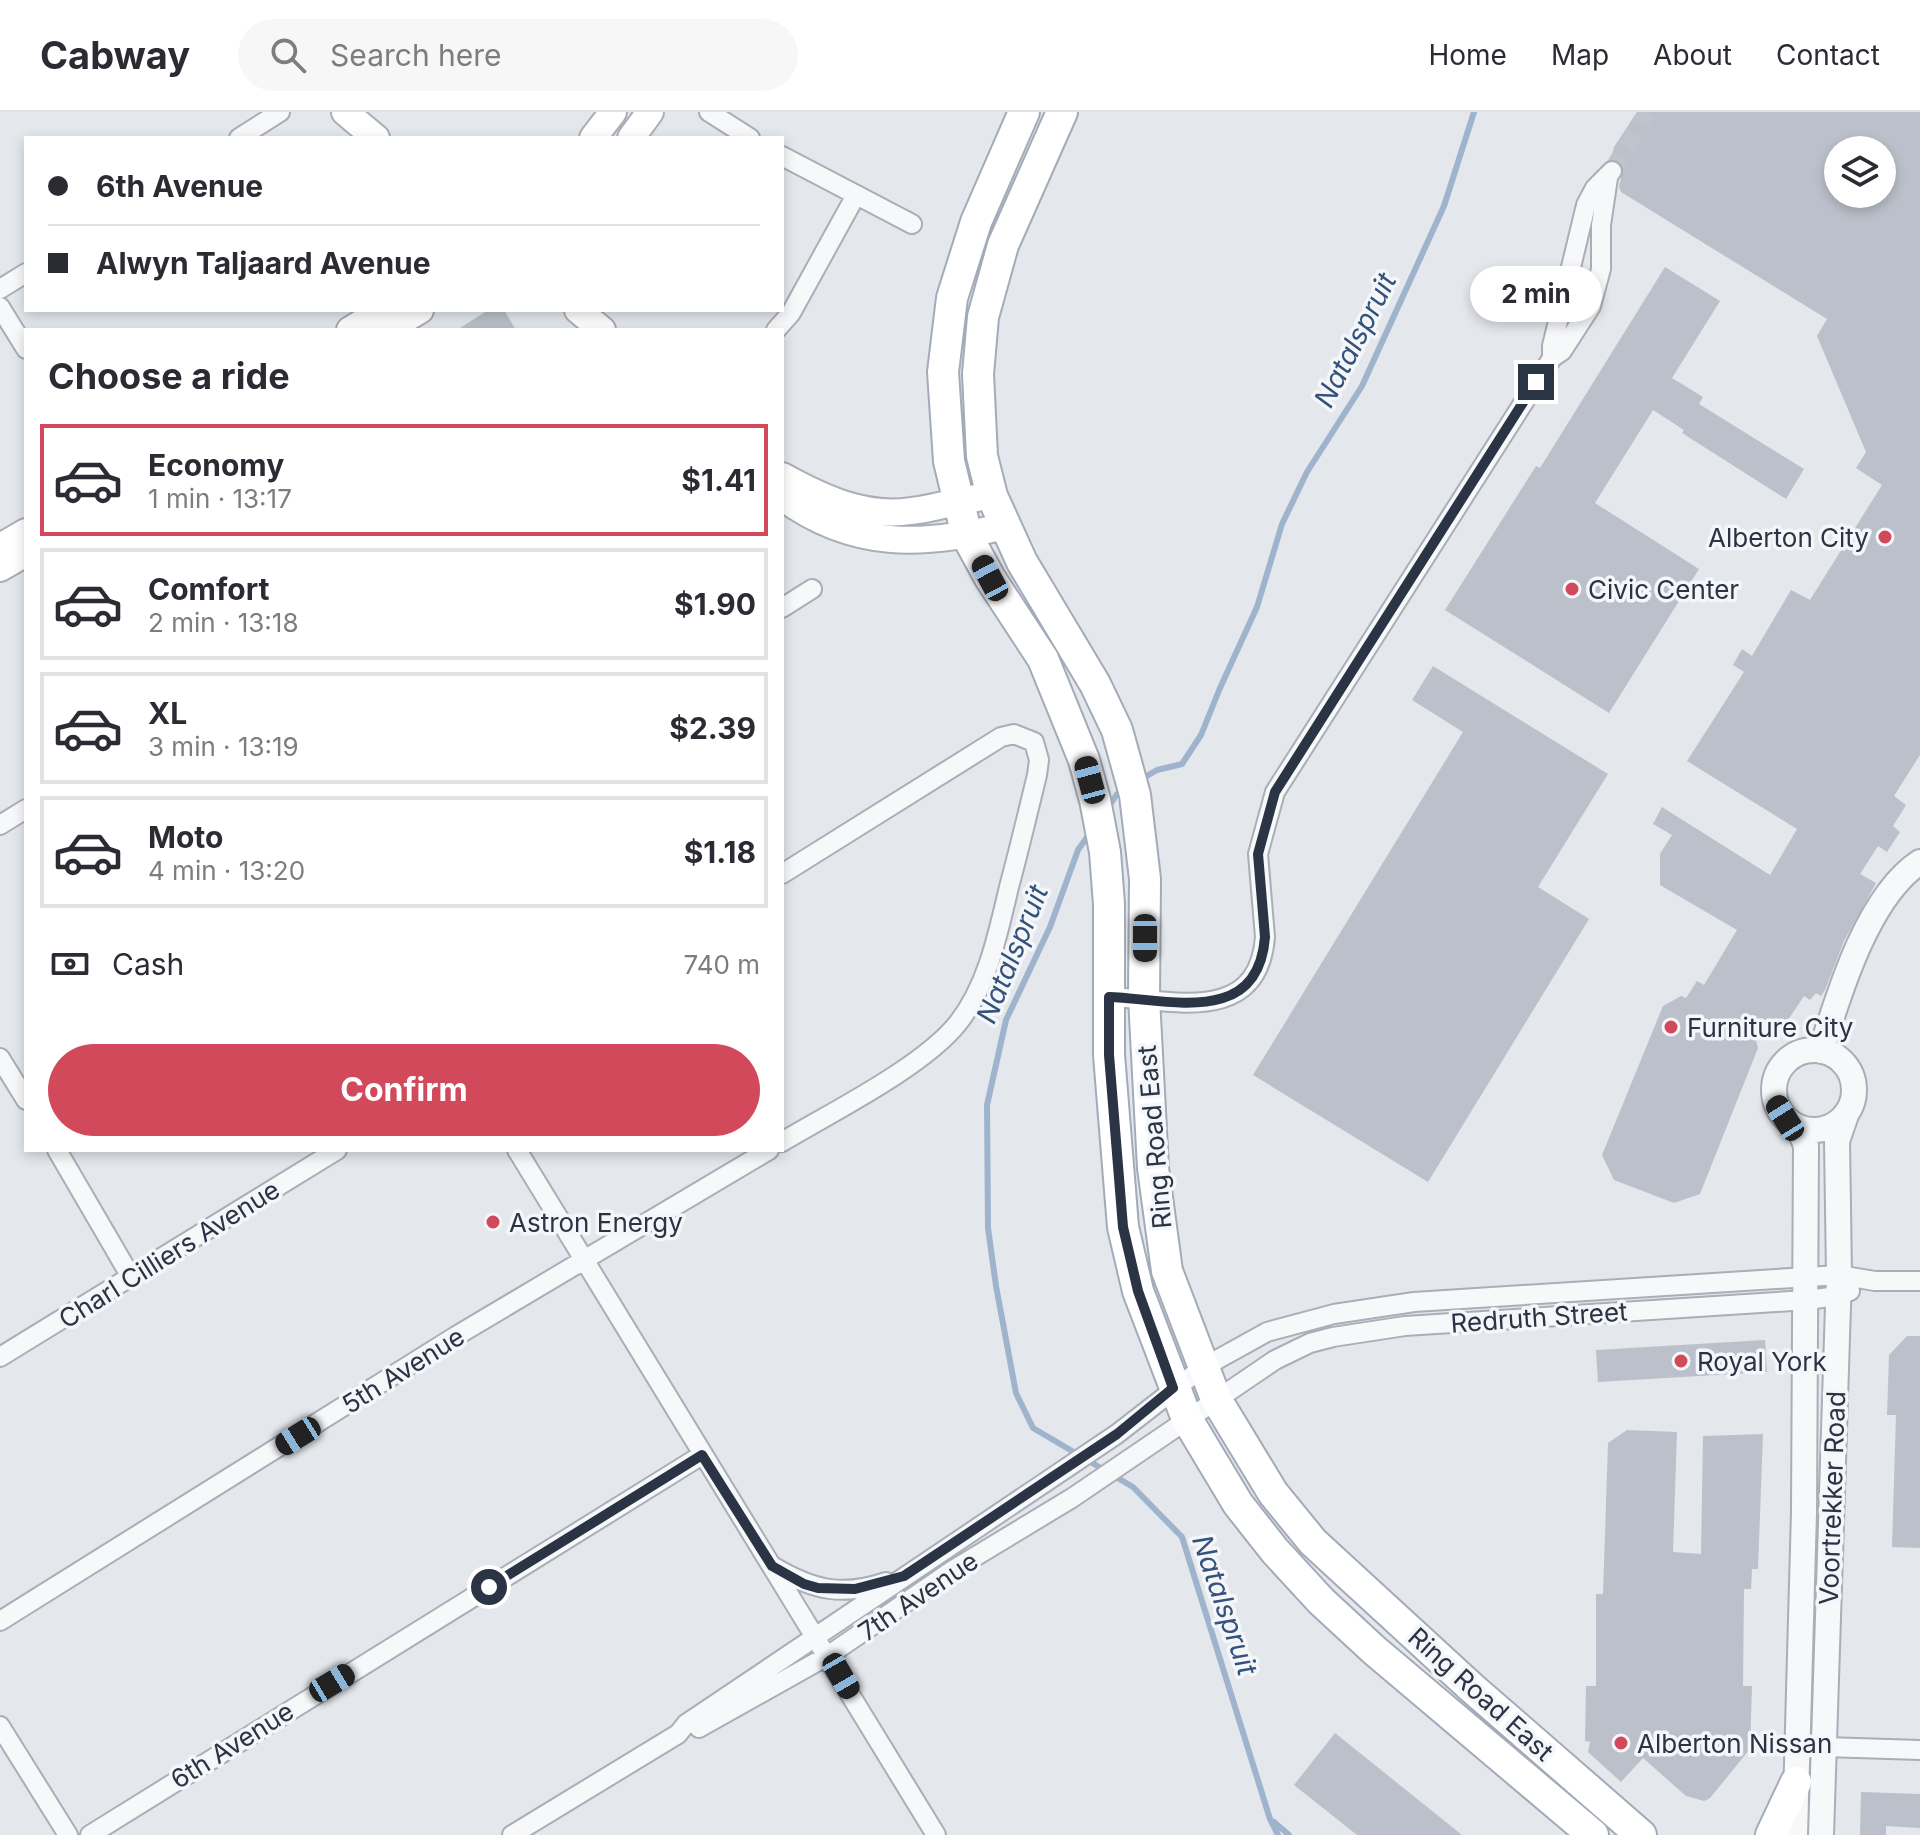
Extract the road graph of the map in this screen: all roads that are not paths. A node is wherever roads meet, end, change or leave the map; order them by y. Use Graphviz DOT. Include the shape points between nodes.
graph roads {
  1 [pos="280,112"];
  2 [pos="345,112"];
  3 [pos="613,112"];
  4 [pos="650,112"];
  5 [pos="709,112"];
  6 [pos="1024,112"];
  7 [pos="1062,112"];
  8 [pos="242,136"];
  9 [pos="374,136"];
  10 [pos="595,136"];
  11 [pos="632,136"];
  12 [pos="747,136"];
  13 [pos="784,157"];
  14 [pos="856,195"];
  15 [pos="912,224"];
  16 [pos="1601,269"];
  17 [pos="24,274"];
  18 [pos="0,289"];
  19 [pos="1564,299"];
  20 [pos="0,307"];
  21 [pos="380,312"];
  22 [pos="417,312"];
  23 [pos="580,312"];
  24 [pos="353,328"];
  25 [pos="389,328"];
  26 [pos="600,328"];
  27 [pos="778,328"];
  28 [pos="24,346"];
  29 [pos="1552,358"];
  30 [pos="784,477"];
  31 [pos="992,496"];
  32 [pos="784,498"];
  33 [pos="959,501"];
  34 [pos="1004,526"];
  35 [pos="24,533"];
  36 [pos="967,536"];
  37 [pos="0,547"];
  38 [pos="24,554"];
  39 [pos="0,568"];
  40 [pos="812,589"];
  41 [pos="784,607"];
  42 [pos="24,810"];
  43 [pos="0,825"];
  44 [pos="1920,862"];
  45 [pos="784,873"];
  46 [pos="1109,997"];
  47 [pos="1144,998"];
  48 [pos="1821,1051"];
  49 [pos="0,1058"];
  50 [pos="20,1077"];
  51 [pos="1846,1115"];
  52 [pos="1799,1128"];
  53 [pos="784,1141"];
  54 [pos="58,1152"];
  55 [pos="334,1152"];
  56 [pos="518,1152"];
  57 [pos="766,1152"];
  58 [pos="585,1261"];
  59 [pos="131,1277"];
  60 [pos="1920,1281"];
  61 [pos="1839,1286"];
  62 [pos="1806,1288"];
  63 [pos="0,1357"];
  64 [pos="1202,1368"];
  65 [pos="1173,1388"];
  66 [pos="1216,1399"];
  67 [pos="1187,1419"];
  68 [pos="702,1455"];
  69 [pos="1134,1455"];
  70 [pos="1832,1510"];
  71 [pos="1804,1512"];
  72 [pos="772,1566"];
  73 [pos="904,1576"];
  74 [pos="0,1621"];
  75 [pos="816,1636"];
  76 [pos="829,1655"];
  77 [pos="0,1726"];
  78 [pos="678,1734"];
  79 [pos="1825,1747"];
  80 [pos="1799,1749"];
  81 [pos="1920,1750"];
  82 [pos="1796,1782"];
  83 [pos="68,1835"];
  84 [pos="90,1835"];
  85 [pos="512,1835"];
  86 [pos="936,1835"];
  87 [pos="1593,1835"];
  88 [pos="1641,1835"];
  89 [pos="1771,1835"];
  90 [pos="1795,1835"];
  91 [pos="1821,1835"];
  1 -- 8 [label="street"];
  2 -- 9 [label="main road"];
  3 -- 10 [label="main road"];
  4 -- 11 [label="main road"];
  5 -- 12 [label="street"];
  6 -- 33 [label="main road, Ring Road East" via="976,222 952,298 943,372 949,461"];
  7 -- 31 [label="main road, Ring Road East" via="1003,245 983,317 978,388 982,456"];
  13 -- 14 [label="street"];
  14 -- 15 [label="street"];
  14 -- 27 [label="street"];
  16 -- 19 [label="street"];
  16 -- 19 [label="street" via="1601,225 1610,174 1586,205"];
  16 -- 29 [label="street" via="1591,306"];
  17 -- 18 [label="street"];
  19 -- 29 [label="street"];
  20 -- 28 [label="street"];
  21 -- 24 [label="main road"];
  22 -- 25 [label="main road"];
  23 -- 26 [label="main road"];
  29 -- 47 [label="street" via="1275,792 1258,854 1265,937 1254,973 1227,998 1206,1003"];
  30 -- 33 [label="main road" via="843,505 881,513"];
  31 -- 33 [label="main road"];
  31 -- 34 [label="main road, Ring Road East"];
  32 -- 36 [label="main road" via="821,521 865,537"];
  33 -- 36 [label="main road, Ring Road East"];
  34 -- 36 [label="main road"];
  34 -- 47 [label="main road, Ring Road East" via="1117,730 1135,795 1145,879"];
  35 -- 37 [label="main road"];
  36 -- 46 [label="main road, Ring Road East" via="1043,659 1084,760 1105,852"];
  38 -- 39 [label="main road"];
  40 -- 41 [label="street"];
  42 -- 43 [label="street"];
  44 -- 48 [label="street" via="1877,907"];
  45 -- 53 [label="street" via="1001,737 1014,734 1034,742 1039,760 999,927 972,1003 941,1041"];
  46 -- 47 [label="street"];
  46 -- 65 [label="main road, Ring Road East" via="1123,1227 1138,1291"];
  47 -- 64 [label="main road, Ring Road East" via="1153,1168 1167,1271"];
  48 -- 51 [label="street" via="1849,1069 1854,1101"];
  48 -- 52 [label="street" via="1790,1058 1774,1087 1776,1104"];
  49 -- 50 [label="street"];
  51 -- 52 [label="street" via="1816,1131"];
  51 -- 61 [label="street, Voortrekker Road" via="1837,1141"];
  52 -- 62 [label="street, Voortrekker Road" via="1806,1146"];
  54 -- 59 [label="street"];
  55 -- 59 [label="street, Charl Cilliers Avenue"];
  56 -- 58 [label="street"];
  57 -- 58 [label="street, 5th Avenue"];
  58 -- 68 [label="street"];
  58 -- 74 [label="street, 5th Avenue"];
  59 -- 63 [label="street, Charl Cilliers Avenue"];
  60 -- 61 [label="street"];
  61 -- 62 [label="street"];
  61 -- 70 [label="street, Voortrekker Road"];
  62 -- 64 [label="street, 7th Avenue" via="1449,1299 1352,1310 1267,1332"];
  62 -- 66 [label="street, Redruth Street" via="1358,1331 1290,1352"];
  62 -- 71 [label="street, Voortrekker Road"];
  64 -- 65 [label="street, 7th Avenue"];
  64 -- 66 [label="main road, Ring Road East"];
  65 -- 67 [label="main road, Ring Road East"];
  65 -- 73 [label="street, 7th Avenue" via="1117,1434"];
  66 -- 67 [label="street, Redruth Street"];
  66 -- 88 [label="main road, Ring Road East" via="1273,1493 1313,1542"];
  67 -- 69 [label="street, Redruth Street"];
  67 -- 87 [label="main road, Ring Road East" via="1238,1504 1321,1601"];
  68 -- 72 [label="street"];
  68 -- 84 [label="street, 6th Avenue"];
  69 -- 76 [label="street, 7th Avenue"];
  70 -- 71 [label="street"];
  70 -- 79 [label="street, Voortrekker Road"];
  71 -- 80 [label="street, Voortrekker Road"];
  72 -- 73 [label="street" via="804,1584 838,1591"];
  72 -- 75 [label="street"];
  73 -- 75 [label="street, 7th Avenue"];
  75 -- 76 [label="street"];
  75 -- 78 [label="street, 7th Avenue"];
  76 -- 78 [label="street, 7th Avenue" via="691,1732"];
  76 -- 86 [label="street"];
  77 -- 83 [label="street"];
  78 -- 85 [label="street, 7th Avenue"];
  79 -- 80 [label="street"];
  79 -- 81 [label="street"];
  79 -- 91 [label="street, Voortrekker Road"];
  80 -- 82 [label="street, Voortrekker Road"];
  82 -- 89 [label="main road"];
  82 -- 90 [label="street, Voortrekker Road"];
}
